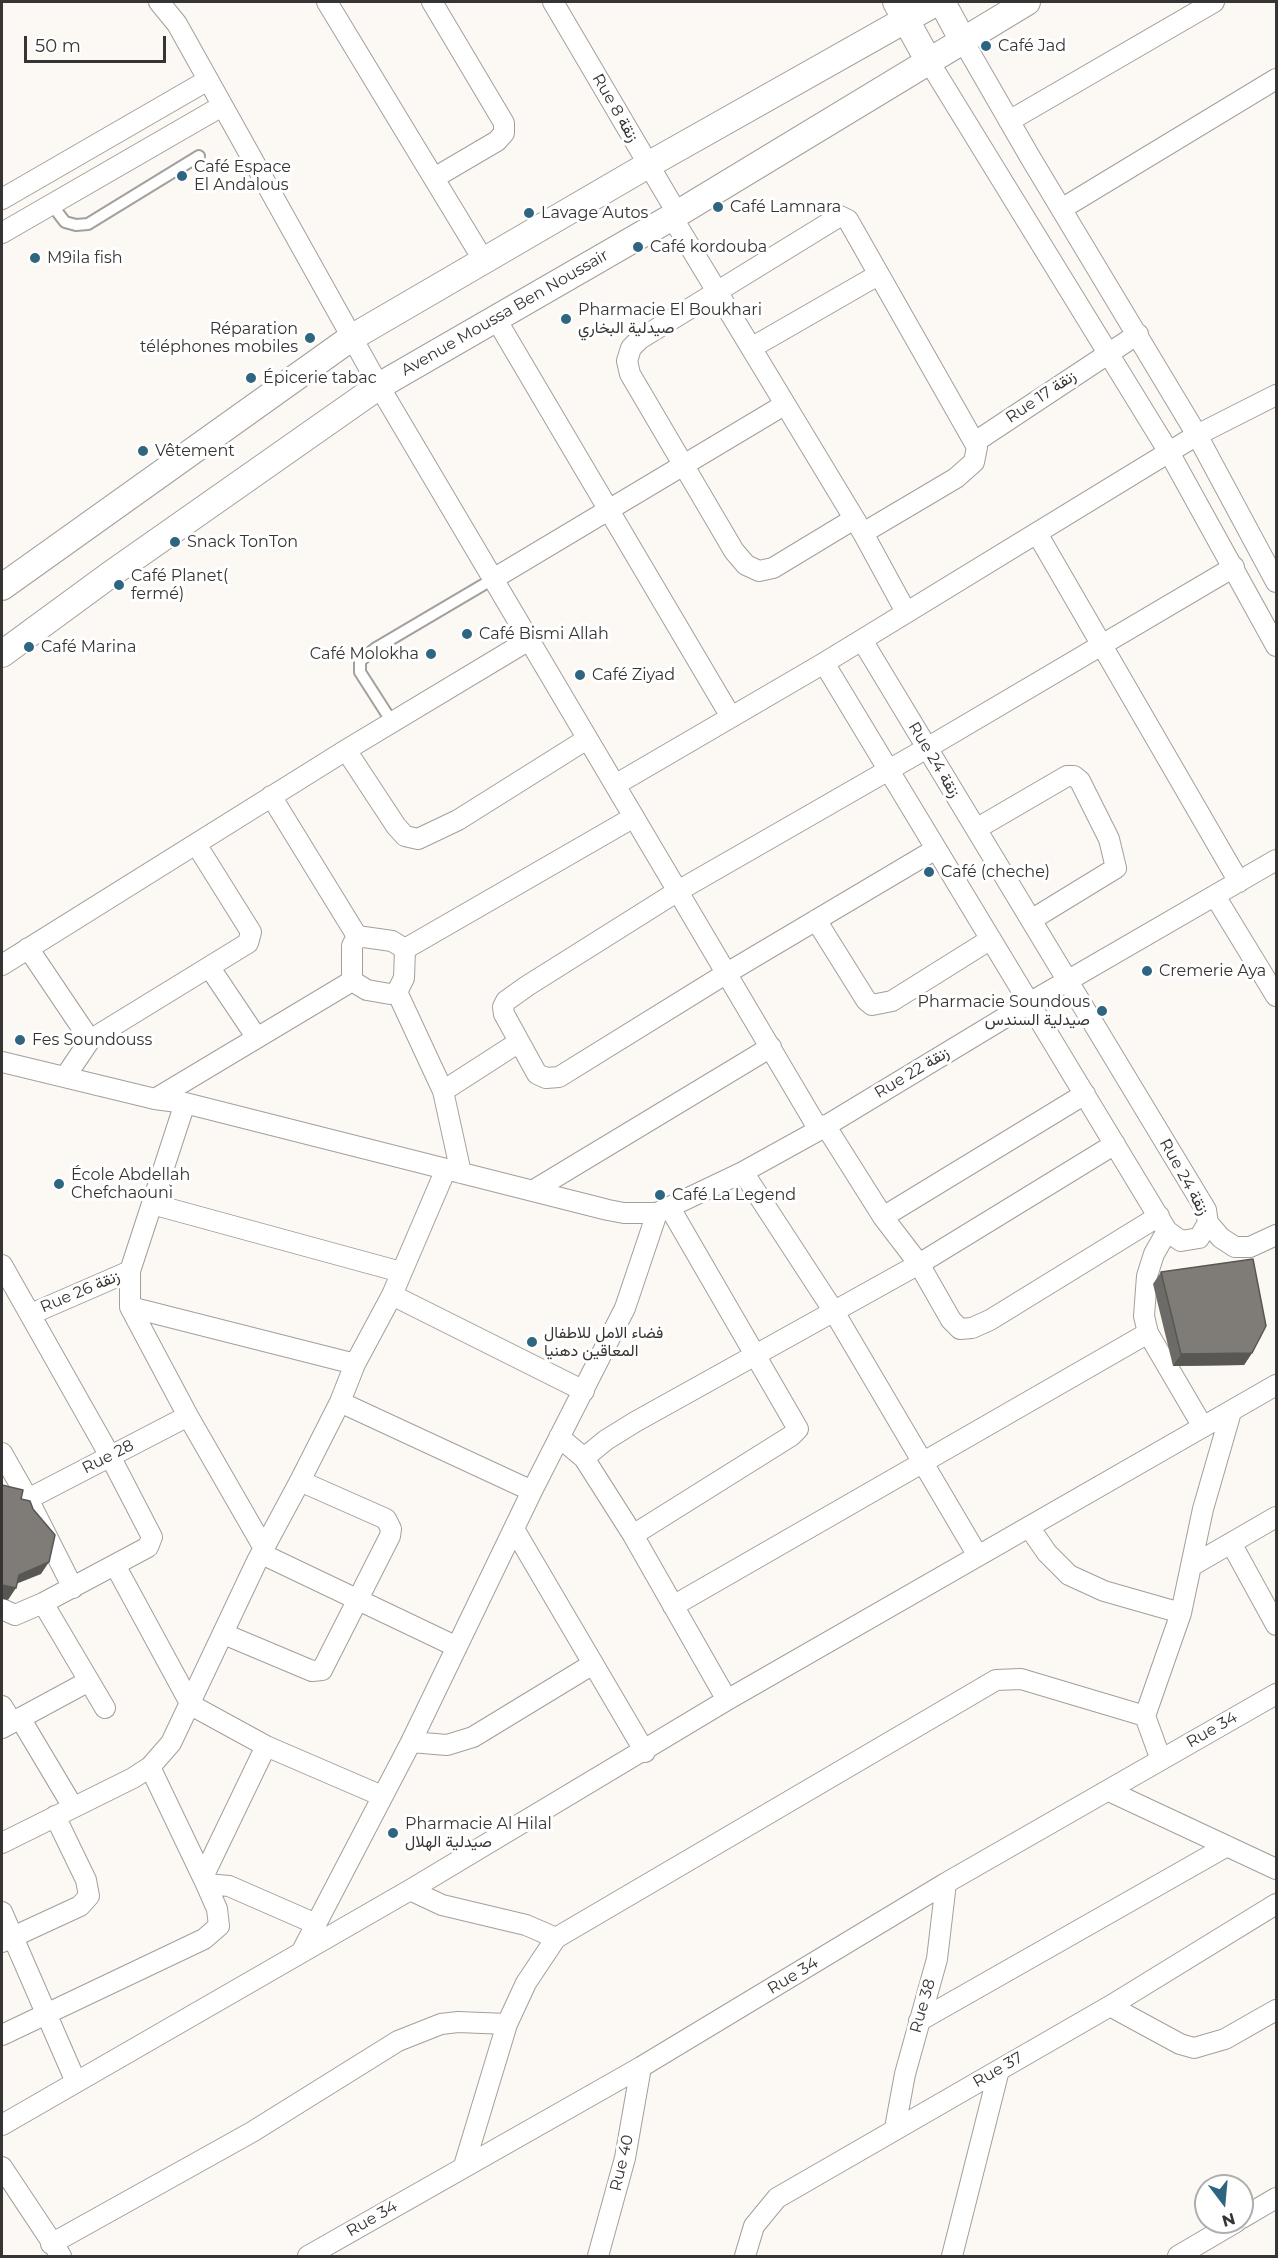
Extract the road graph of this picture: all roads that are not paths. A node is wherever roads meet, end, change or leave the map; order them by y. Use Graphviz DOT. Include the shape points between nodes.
graph roads {
  1 [pos="159,2"];
  2 [pos="327,2"];
  3 [pos="432,2"];
  4 [pos="553,2"];
  5 [pos="937,2"];
  6 [pos="942,2"];
  7 [pos="1027,2"];
  8 [pos="1214,2"];
  9 [pos="901,11"];
  10 [pos="962,39"];
  11 [pos="928,60"];
  12 [pos="1276,79"];
  13 [pos="207,80"];
  14 [pos="222,106"];
  15 [pos="1009,121"];
  16 [pos="199,156"];
  17 [pos="648,165"];
  18 [pos="434,178"];
  19 [pos="2,199"];
  20 [pos="52,204"];
  21 [pos="1062,208"];
  22 [pos="674,215"];
  23 [pos="2,233"];
  24 [pos="484,261"];
  25 [pos="878,275"];
  26 [pos="717,292"];
  27 [pos="496,319"];
  28 [pos="1138,334"];
  29 [pos="351,338"];
  30 [pos="751,348"];
  31 [pos="1108,352"];
  32 [pos="379,386"];
  33 [pos="1276,396"];
  34 [pos="784,405"];
  35 [pos="1197,435"];
  36 [pos="976,445"];
  37 [pos="1170,454"];
  38 [pos="684,465"];
  39 [pos="609,511"];
  40 [pos="859,526"];
  41 [pos="1038,535"];
  42 [pos="1234,567"];
  43 [pos="493,579"];
  44 [pos="1276,582"];
  45 [pos="2,587"];
  46 [pos="906,612"];
  47 [pos="529,640"];
  48 [pos="862,640"];
  49 [pos="1103,646"];
  50 [pos="1276,646"];
  51 [pos="2,654"];
  52 [pos="824,663"];
  53 [pos="731,717"];
  54 [pos="392,722"];
  55 [pos="587,739"];
  56 [pos="927,748"];
  57 [pos="346,750"];
  58 [pos="889,771"];
  59 [pos="615,785"];
  60 [pos="271,796"];
  61 [pos="634,817"];
  62 [pos="975,829"];
  63 [pos="196,844"];
  64 [pos="936,849"];
  65 [pos="1276,860"];
  66 [pos="1239,882"];
  67 [pos="678,891"];
  68 [pos="1215,897"];
  69 [pos="816,920"];
  70 [pos="1030,920"];
  71 [pos="357,936"];
  72 [pos="991,939"];
  73 [pos="28,948"];
  74 [pos="405,949"];
  75 [pos="2,965"];
  76 [pos="210,968"];
  77 [pos="727,973"];
  78 [pos="352,981"];
  79 [pos="1068,982"];
  80 [pos="397,992"];
  81 [pos="1276,996"];
  82 [pos="1029,1003"];
  83 [pos="256,1038"];
  84 [pos="90,1040"];
  85 [pos="519,1042"];
  86 [pos="771,1047"];
  87 [pos="2,1062"];
  88 [pos="65,1077"];
  89 [pos="443,1091"];
  90 [pos="1085,1094"];
  91 [pos="155,1099"];
  92 [pos="185,1104"];
  93 [pos="822,1127"];
  94 [pos="1115,1144"];
  95 [pos="454,1171"];
  96 [pos="742,1172"];
  97 [pos="534,1190"];
  98 [pos="152,1204"];
  99 [pos="663,1210"];
  100 [pos="883,1217"];
  101 [pos="1163,1223"];
  102 [pos="1208,1223"];
  103 [pos="1276,1235"];
  104 [pos="919,1264"];
  105 [pos="2,1265"];
  106 [pos="130,1271"];
  107 [pos="401,1272"];
  108 [pos="392,1295"];
  109 [pos="130,1307"];
  110 [pos="833,1310"];
  111 [pos="31,1314"];
  112 [pos="1148,1333"];
  113 [pos="755,1354"];
  114 [pos="355,1364"];
  115 [pos="1276,1385"];
  116 [pos="584,1391"];
  117 [pos="340,1402"];
  118 [pos="1231,1412"];
  119 [pos="188,1416"];
  120 [pos="1203,1427"];
  121 [pos="559,1437"];
  122 [pos="2,1453"];
  123 [pos="110,1456"];
  124 [pos="585,1458"];
  125 [pos="922,1461"];
  126 [pos="300,1482"];
  127 [pos="532,1491"];
  128 [pos="28,1499"];
  129 [pos="1276,1517"];
  130 [pos="1029,1527"];
  131 [pos="514,1530"];
  132 [pos="633,1535"];
  133 [pos="1232,1543"];
  134 [pos="264,1552"];
  135 [pos="978,1556"];
  136 [pos="115,1565"];
  137 [pos="1193,1565"];
  138 [pos="73,1588"];
  139 [pos="357,1600"];
  140 [pos="43,1603"];
  141 [pos="674,1606"];
  142 [pos="2,1609"];
  143 [pos="1181,1613"];
  144 [pos="1276,1625"];
  145 [pos="224,1634"];
  146 [pos="456,1647"];
  147 [pos="593,1664"];
  148 [pos="89,1681"];
  149 [pos="1276,1694"];
  150 [pos="727,1700"];
  151 [pos="191,1705"];
  152 [pos="105,1708"];
  153 [pos="1145,1716"];
  154 [pos="9,1719"];
  155 [pos="411,1742"];
  156 [pos="266,1746"];
  157 [pos="645,1752"];
  158 [pos="1161,1760"];
  159 [pos="150,1767"];
  160 [pos="1109,1791"];
  161 [pos="382,1796"];
  162 [pos="64,1812"];
  163 [pos="2,1843"];
  164 [pos="1227,1846"];
  165 [pos="1276,1869"];
  166 [pos="205,1881"];
  167 [pos="946,1883"];
  168 [pos="410,1890"];
  169 [pos="1276,1904"];
  170 [pos="2,1912"];
  171 [pos="316,1924"];
  172 [pos="556,1938"];
  173 [pos="8,1939"];
  174 [pos="302,1951"];
  175 [pos="1110,2006"];
  176 [pos="1276,2010"];
  177 [pos="47,2014"];
  178 [pos="919,2022"];
  179 [pos="507,2024"];
  180 [pos="2,2035"];
  181 [pos="641,2067"];
  182 [pos="999,2070"];
  183 [pos="76,2082"];
  184 [pos="2,2125"];
  185 [pos="895,2128"];
  186 [pos="464,2166"];
  187 [pos="2,2167"];
  188 [pos="1276,2198"];
  189 [pos="1254,2211"];
  190 [pos="1216,2234"];
  191 [pos="56,2250"];
  192 [pos="308,2256"];
  193 [pos="598,2256"];
  194 [pos="745,2256"];
  195 [pos="952,2256"];
  196 [pos="1178,2256"];
  1 -- 13 [label="street" via="177,24"];
  2 -- 18 [label="street"];
  3 -- 18 [label="street" via="504,123 504,133 497,141"];
  4 -- 17 [label="street, Rue 8 زنقة"];
  5 -- 9 [label="street"];
  6 -- 10 [label="street"];
  7 -- 10 [label="street, Avenue Moussa Ben Noussair"];
  8 -- 15 [label="street"];
  9 -- 11 [label="street"];
  9 -- 17 [label="street"];
  10 -- 11 [label="street, Avenue Moussa Ben Noussair"];
  10 -- 15 [label="street"];
  11 -- 22 [label="street, Avenue Moussa Ben Noussair"];
  11 -- 31 [label="street"];
  12 -- 21 [label="street"];
  13 -- 14 [label="street"];
  13 -- 19 [label="street"];
  14 -- 20 [label="street"];
  14 -- 29 [label="street"];
  15 -- 21 [label="street"];
  16 -- 20 [label="lane" via="88,224 65,222"];
  17 -- 22 [label="street, Rue 8 زنقة"];
  17 -- 24 [label="street"];
  18 -- 24 [label="street"];
  20 -- 23 [label="street"];
  21 -- 28 [label="street"];
  22 -- 26 [label="street, Rue 8 زنقة"];
  22 -- 27 [label="street, Avenue Moussa Ben Noussair"];
  24 -- 29 [label="street"];
  25 -- 26 [label="street" via="848,220 840,216"];
  25 -- 30 [label="street"];
  25 -- 36 [label="street"];
  26 -- 30 [label="street, Rue 8 زنقة"];
  26 -- 38 [label="street" via="640,339 631,348 627,361 630,374"];
  27 -- 32 [label="street, Avenue Moussa Ben Noussair"];
  27 -- 39 [label="street"];
  28 -- 31 [label="street, Rue 17 زنقة"];
  28 -- 35 [label="street"];
  29 -- 32 [label="street"];
  29 -- 45 [label="street"];
  30 -- 34 [label="street, Rue 8 زنقة"];
  31 -- 36 [label="street, Rue 17 زنقة"];
  31 -- 37 [label="street"];
  32 -- 43 [label="street"];
  32 -- 51 [label="street, Avenue Moussa Ben Noussair"];
  33 -- 35 [label="street"];
  34 -- 38 [label="street"];
  34 -- 40 [label="street, Rue 8 زنقة"];
  35 -- 37 [label="street"];
  35 -- 44 [label="street"];
  36 -- 40 [label="street, Rue 17 زنقة" via="974,462 956,478"];
  37 -- 41 [label="street"];
  37 -- 42 [label="street"];
  38 -- 39 [label="street"];
  38 -- 40 [label="street, Rue 17 زنقة" via="734,550 746,565 759,571 773,568"];
  39 -- 43 [label="street"];
  39 -- 53 [label="street"];
  40 -- 46 [label="street, Rue 8 زنقة"];
  41 -- 46 [label="street"];
  41 -- 49 [label="street"];
  42 -- 49 [label="street"];
  42 -- 50 [label="street"];
  43 -- 47 [label="street"];
  43 -- 54 [label="lane" via="360,661 360,672"];
  46 -- 48 [label="street"];
  47 -- 54 [label="street"];
  47 -- 55 [label="street"];
  48 -- 52 [label="street"];
  48 -- 56 [label="street, Rue 24 زنقة"];
  49 -- 56 [label="street"];
  49 -- 66 [label="street"];
  52 -- 53 [label="street"];
  52 -- 58 [label="street"];
  53 -- 59 [label="street"];
  54 -- 57 [label="street"];
  55 -- 57 [label="street" via="458,820 418,839 405,836 396,826"];
  55 -- 59 [label="street"];
  56 -- 58 [label="street"];
  56 -- 62 [label="street, Rue 24 زنقة"];
  57 -- 60 [label="street"];
  58 -- 64 [label="street"];
  58 -- 67 [label="street"];
  59 -- 61 [label="street"];
  60 -- 63 [label="street"];
  60 -- 71 [label="street"];
  61 -- 67 [label="street"];
  61 -- 74 [label="street"];
  62 -- 70 [label="street, Rue 24 زنقة"];
  62 -- 70 [label="street" via="1067,777 1074,776 1080,781 1109,839 1116,868"];
  63 -- 73 [label="street"];
  63 -- 76 [label="street" via="251,932 248,943"];
  64 -- 69 [label="street"];
  64 -- 72 [label="street"];
  65 -- 66 [label="street, Rue 22 زنقة"];
  66 -- 68 [label="street, Rue 22 زنقة"];
  67 -- 77 [label="street"];
  67 -- 85 [label="street" via="506,1001 504,1014"];
  68 -- 79 [label="street, Rue 22 زنقة"];
  68 -- 81 [label="street"];
  69 -- 72 [label="street" via="866,1000 879,1005 892,1001"];
  69 -- 77 [label="street"];
  70 -- 79 [label="street, Rue 24 زنقة"];
  71 -- 74 [label="street" via="392,941"];
  71 -- 78 [label="street" via="352,946"];
  72 -- 82 [label="street"];
  73 -- 75 [label="street"];
  73 -- 84 [label="street"];
  74 -- 80 [label="street" via="404,978"];
  76 -- 83 [label="street"];
  76 -- 84 [label="street"];
  77 -- 85 [label="street" via="559,1077 537,1074"];
  77 -- 86 [label="street"];
  78 -- 80 [label="street" via="367,990"];
  78 -- 83 [label="street"];
  79 -- 82 [label="street, Rue 22 زنقة"];
  79 -- 102 [label="street, Rue 24 زنقة" via="1206,1210"];
  80 -- 89 [label="street"];
  82 -- 90 [label="street"];
  82 -- 93 [label="street, Rue 22 زنقة"];
  83 -- 91 [label="street"];
  84 -- 88 [label="street"];
  85 -- 89 [label="street"];
  86 -- 93 [label="street"];
  86 -- 97 [label="street"];
  87 -- 88 [label="street"];
  88 -- 91 [label="street"];
  89 -- 95 [label="street"];
  90 -- 94 [label="street"];
  90 -- 100 [label="street"];
  91 -- 92 [label="street"];
  92 -- 95 [label="street"];
  92 -- 98 [label="street"];
  93 -- 96 [label="street, Rue 22 زنقة"];
  93 -- 100 [label="street"];
  94 -- 101 [label="street"];
  94 -- 104 [label="street"];
  95 -- 97 [label="street"];
  95 -- 107 [label="street"];
  96 -- 99 [label="street, Rue 22 زنقة"];
  96 -- 110 [label="street"];
  97 -- 99 [label="street" via="624,1213"];
  98 -- 106 [label="street"];
  98 -- 107 [label="street"];
  99 -- 113 [label="street"];
  99 -- 116 [label="street" via="625,1308"];
  100 -- 104 [label="street"];
  101 -- 102 [label="street, Rue 24 زنقة" via="1181,1241 1198,1238"];
  101 -- 104 [label="street" via="972,1328 960,1329 951,1320"];
  101 -- 112 [label="street" via="1147,1276 1144,1316"];
  102 -- 103 [label="street" via="1230,1244 1240,1248"];
  104 -- 110 [label="street"];
  105 -- 111 [label="street"];
  106 -- 109 [label="street"];
  106 -- 111 [label="street, Rue 26 زنقة"];
  107 -- 108 [label="street"];
  108 -- 114 [label="street"];
  108 -- 116 [label="street"];
  109 -- 114 [label="street"];
  109 -- 119 [label="street"];
  110 -- 113 [label="street"];
  110 -- 125 [label="street"];
  111 -- 123 [label="street"];
  112 -- 120 [label="street"];
  112 -- 125 [label="street"];
  113 -- 124 [label="street" via="635,1422"];
  113 -- 132 [label="street" via="797,1424 796,1432"];
  114 -- 117 [label="street"];
  115 -- 118 [label="street"];
  116 -- 121 [label="street"];
  117 -- 126 [label="street"];
  117 -- 127 [label="street"];
  118 -- 120 [label="street"];
  118 -- 137 [label="street" via="1203,1509"];
  119 -- 123 [label="street, Rue 28"];
  119 -- 134 [label="street"];
  120 -- 130 [label="street"];
  121 -- 124 [label="street"];
  121 -- 127 [label="street"];
  122 -- 128 [label="street"];
  123 -- 128 [label="street, Rue 28"];
  123 -- 136 [label="street" via="152,1537 148,1547"];
  124 -- 132 [label="street"];
  125 -- 135 [label="street"];
  125 -- 141 [label="street"];
  126 -- 134 [label="street"];
  126 -- 139 [label="street" via="389,1522 390,1536"];
  127 -- 131 [label="street"];
  128 -- 138 [label="street"];
  129 -- 133 [label="street"];
  130 -- 135 [label="street"];
  130 -- 143 [label="street" via="1069,1575 1104,1591"];
  131 -- 146 [label="street"];
  131 -- 147 [label="street"];
  132 -- 141 [label="street"];
  133 -- 137 [label="street"];
  133 -- 144 [label="street"];
  134 -- 139 [label="street"];
  134 -- 145 [label="street"];
  135 -- 150 [label="street"];
  136 -- 138 [label="street"];
  136 -- 151 [label="street"];
  137 -- 143 [label="street"];
  138 -- 140 [label="street"];
  139 -- 145 [label="street" via="326,1665 317,1672"];
  139 -- 146 [label="street"];
  140 -- 142 [label="street" via="15,1616"];
  140 -- 148 [label="street"];
  141 -- 150 [label="street"];
  143 -- 153 [label="street"];
  145 -- 151 [label="street"];
  146 -- 155 [label="street"];
  147 -- 155 [label="street" via="473,1737 447,1745"];
  147 -- 157 [label="street"];
  148 -- 152 [label="street"];
  148 -- 154 [label="street"];
  149 -- 158 [label="street, Rue 34"];
  150 -- 157 [label="street"];
  151 -- 156 [label="street"];
  151 -- 159 [label="street" via="171,1743"];
  153 -- 158 [label="street"];
  153 -- 172 [label="street" via="1021,1679 996,1680"];
  154 -- 162 [label="street"];
  155 -- 161 [label="street"];
  156 -- 161 [label="street"];
  156 -- 166 [label="street"];
  157 -- 168 [label="street"];
  158 -- 160 [label="street, Rue 34"];
  159 -- 162 [label="street"];
  159 -- 166 [label="street"];
  160 -- 164 [label="street"];
  160 -- 167 [label="street, Rue 34"];
  161 -- 171 [label="street"];
  162 -- 163 [label="street"];
  162 -- 173 [label="street" via="89,1896 80,1906"];
  164 -- 165 [label="street"];
  164 -- 178 [label="street"];
  166 -- 171 [label="street" via="229,1886"];
  166 -- 177 [label="street" via="219,1917 219,1926 214,1931"];
  167 -- 178 [label="street, Rue 38" via="937,1959"];
  167 -- 181 [label="street, Rue 34"];
  168 -- 172 [label="street" via="442,1905 526,1925"];
  168 -- 174 [label="street"];
  169 -- 175 [label="street, Rue 37"];
  170 -- 173 [label="street"];
  171 -- 174 [label="street"];
  172 -- 179 [label="street" via="526,1983"];
  173 -- 177 [label="street"];
  174 -- 183 [label="street"];
  175 -- 176 [label="street" via="1194,2048 1225,2039"];
  175 -- 182 [label="street, Rue 37"];
  177 -- 180 [label="street"];
  177 -- 183 [label="street"];
  178 -- 185 [label="street, Rue 38"];
  179 -- 186 [label="street"];
  179 -- 191 [label="street" via="441,2024 398,2041"];
  181 -- 186 [label="street, Rue 34"];
  181 -- 193 [label="street, Rue 40" via="625,2158"];
  182 -- 185 [label="street, Rue 37"];
  182 -- 195 [label="street"];
  183 -- 184 [label="street"];
  185 -- 194 [label="street, Rue 37" via="777,2198 754,2226"];
  186 -- 192 [label="street, Rue 34"];
  187 -- 191 [label="street"];
  188 -- 189 [label="street"];
  190 -- 196 [label="street"];
}
